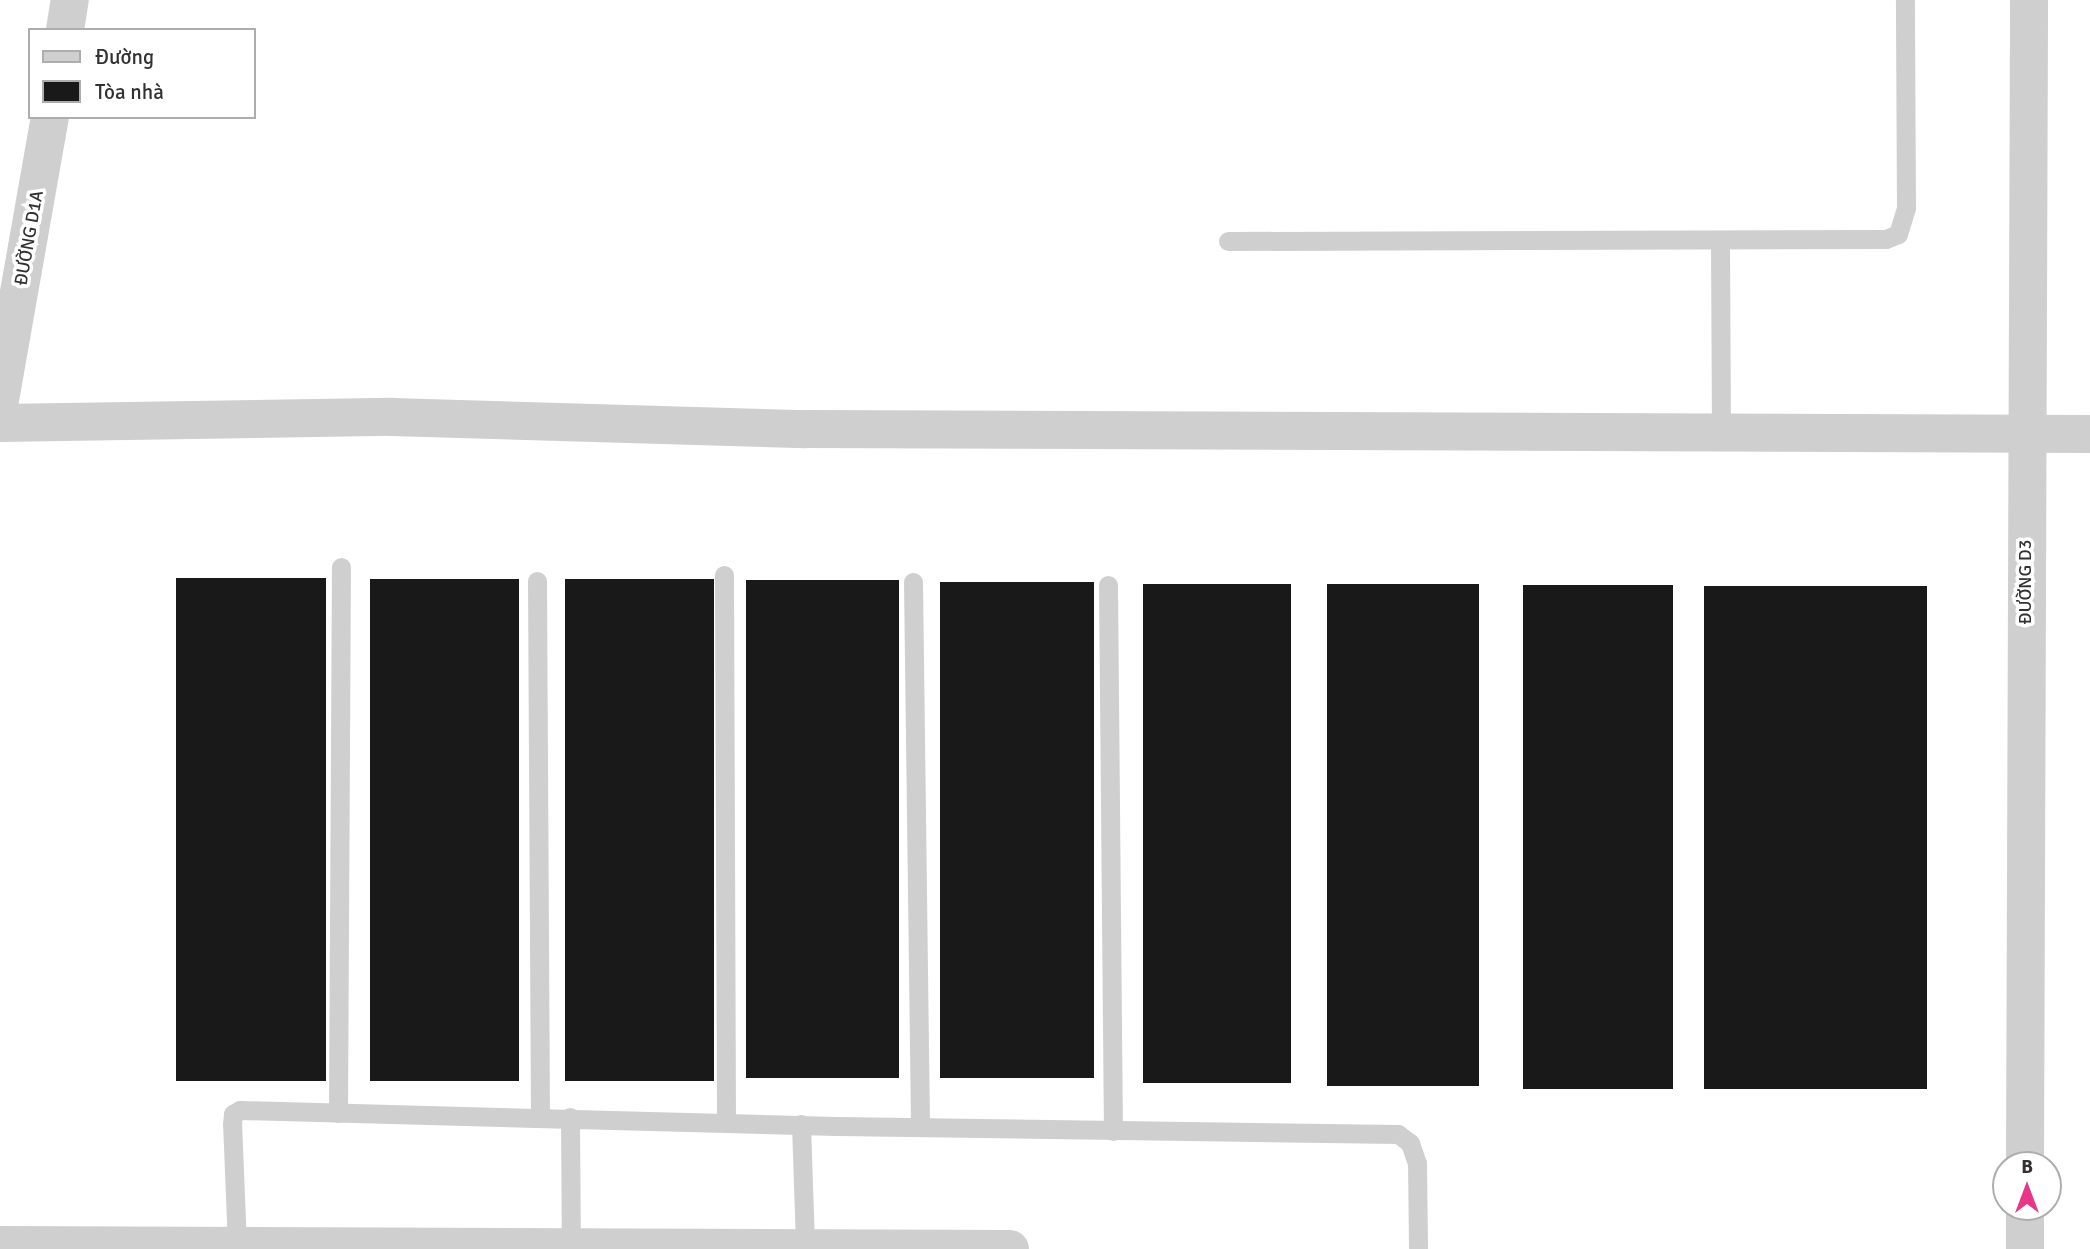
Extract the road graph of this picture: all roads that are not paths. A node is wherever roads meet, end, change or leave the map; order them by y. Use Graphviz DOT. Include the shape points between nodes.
graph roads {
  1 [pos="70,0"];
  2 [pos="1905,0"];
  3 [pos="2029,0"];
  4 [pos="65,28"];
  5 [pos="50,119"];
  6 [pos="1228,241"];
  7 [pos="1720,242"];
  8 [pos="0,400"];
  9 [pos="0,423"];
  10 [pos="1721,432"];
  11 [pos="2025,433"];
  12 [pos="2090,434"];
  13 [pos="341,567"];
  14 [pos="724,575"];
  15 [pos="537,581"];
  16 [pos="913,582"];
  17 [pos="1108,586"];
  18 [pos="338,1113"];
  19 [pos="540,1116"];
  20 [pos="570,1117"];
  21 [pos="726,1122"];
  22 [pos="801,1124"];
  23 [pos="920,1127"];
  24 [pos="1113,1131"];
  25 [pos="2025,1151"];
  26 [pos="2025,1221"];
  27 [pos="0,1245"];
  28 [pos="237,1246"];
  29 [pos="571,1246"];
  30 [pos="805,1246"];
  31 [pos="1010,1249"];
  32 [pos="1418,1249"];
  33 [pos="2025,1249"];
  1 -- 4 [label="street"];
  2 -- 7 [label="lane" via="1906,208 1898,234 1845,241"];
  3 -- 11 [label="street, ĐƯỜNG D3"];
  5 -- 8 [label="street, ĐƯỜNG D1A"];
  6 -- 7 [label="lane"];
  7 -- 10 [label="lane"];
  9 -- 10 [label="street" via="392,417 805,429"];
  10 -- 11 [label="street"];
  11 -- 12 [label="street"];
  11 -- 25 [label="street, ĐƯỜNG D3"];
  13 -- 18 [label="lane"];
  14 -- 21 [label="lane"];
  15 -- 19 [label="lane"];
  16 -- 23 [label="lane"];
  17 -- 24 [label="lane"];
  18 -- 19 [label="lane"];
  18 -- 28 [label="lane" via="240,1110 233,1114"];
  19 -- 20 [label="lane"];
  20 -- 21 [label="lane"];
  20 -- 29 [label="lane"];
  21 -- 22 [label="lane"];
  22 -- 23 [label="lane"];
  22 -- 30 [label="lane"];
  23 -- 24 [label="lane"];
  24 -- 32 [label="lane" via="1398,1134 1410,1143 1417,1163"];
  26 -- 33 [label="street"];
  27 -- 28 [label="street"];
  28 -- 29 [label="street"];
  29 -- 30 [label="street"];
  30 -- 31 [label="street"];
}
